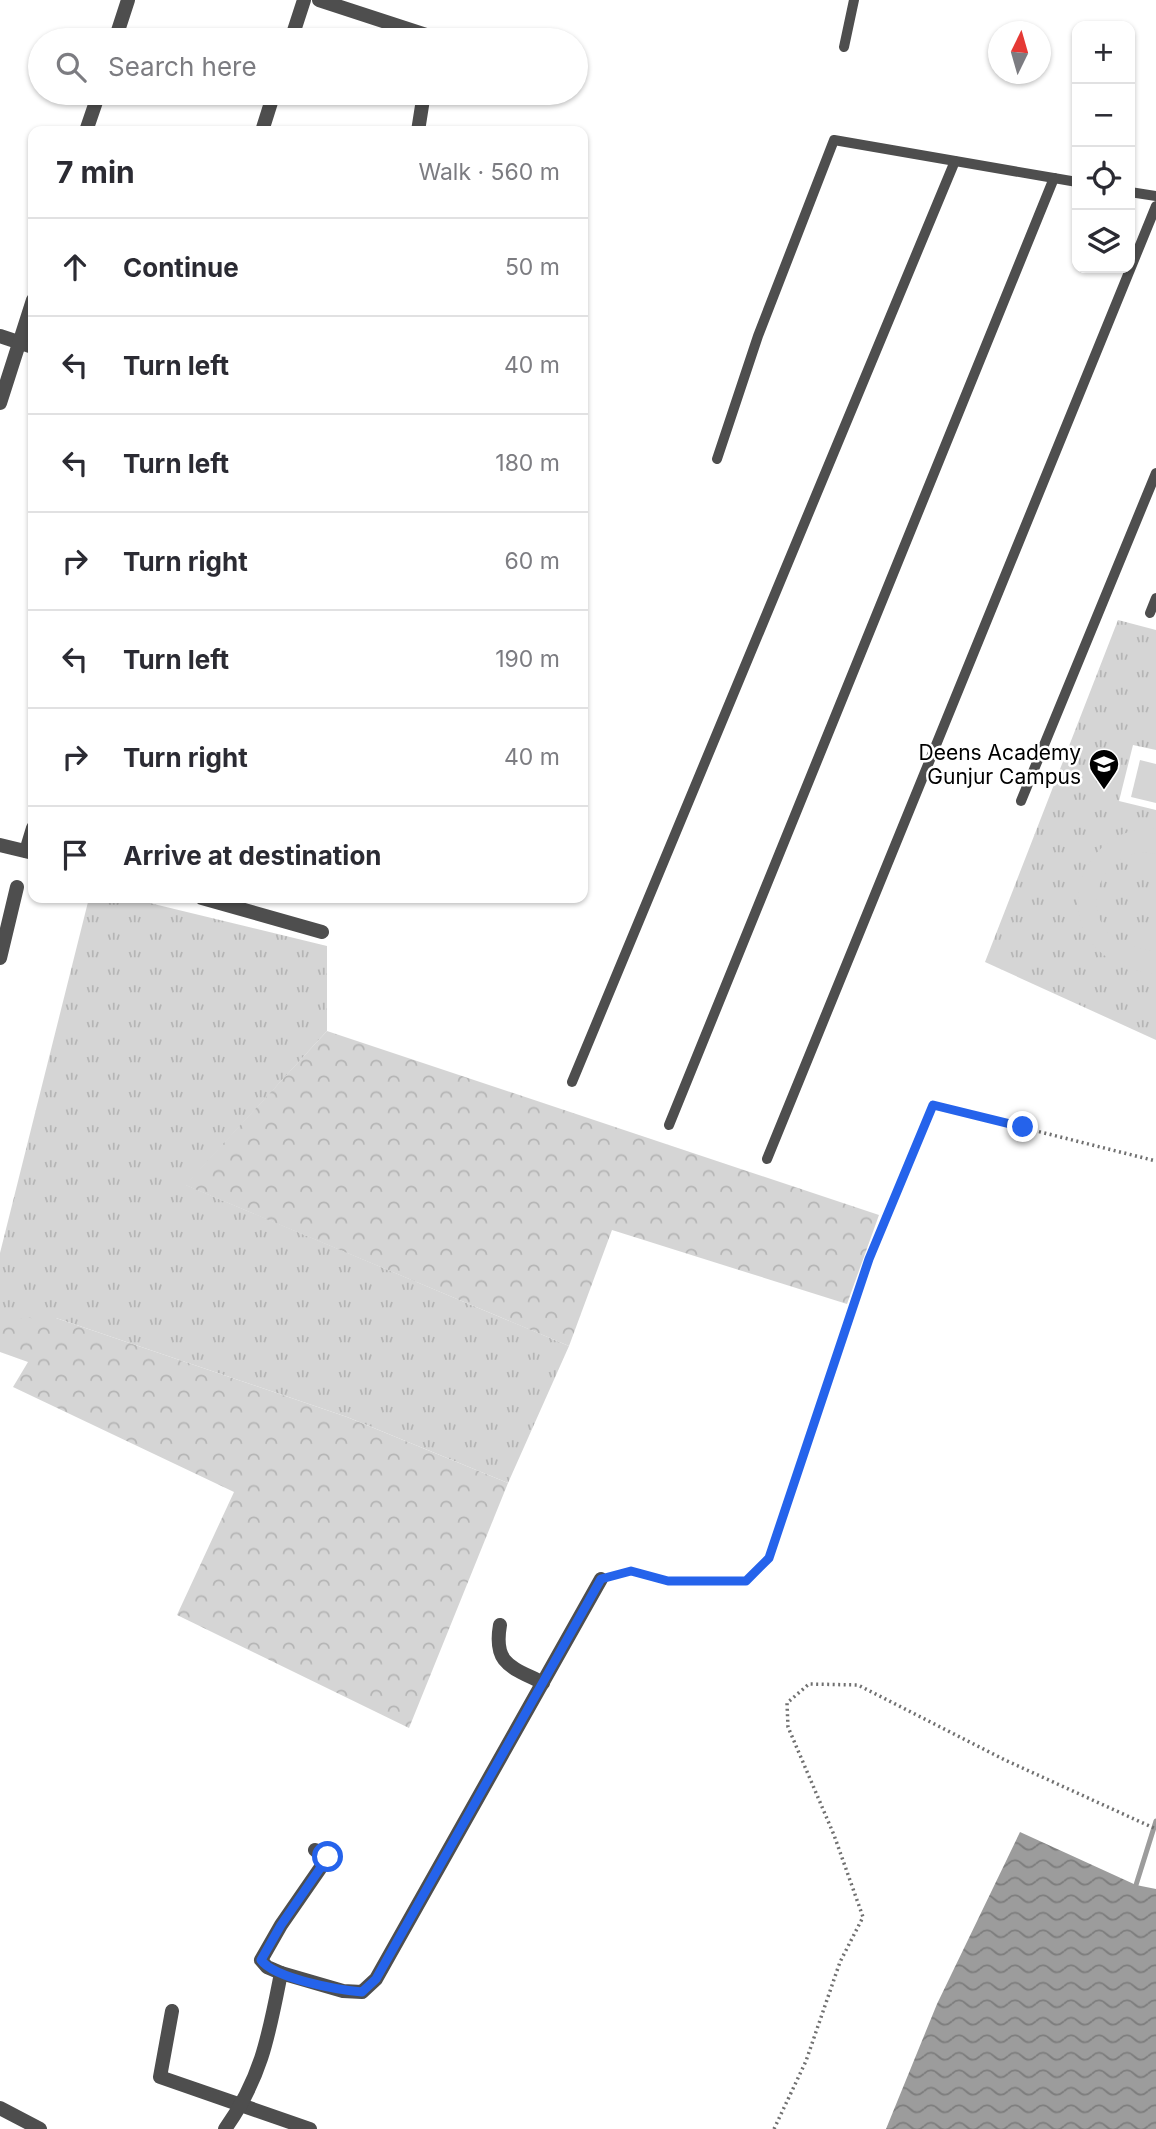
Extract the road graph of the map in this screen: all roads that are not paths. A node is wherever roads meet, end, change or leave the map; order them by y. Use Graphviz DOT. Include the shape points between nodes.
graph roads {
  1 [pos="128,0"];
  2 [pos="304,0"];
  3 [pos="319,0"];
  4 [pos="854,0"];
  5 [pos="119,28"];
  6 [pos="295,28"];
  7 [pos="405,28"];
  8 [pos="844,47"];
  9 [pos="95,105"];
  10 [pos="270,105"];
  11 [pos="422,105"];
  12 [pos="88,126"];
  13 [pos="264,126"];
  14 [pos="419,126"];
  15 [pos="955,161"];
  16 [pos="1054,178"];
  17 [pos="1072,181"];
  18 [pos="1135,193"];
  19 [pos="1156,196"];
  20 [pos="1156,206"];
  21 [pos="0,336"];
  22 [pos="27,344"];
  23 [pos="0,403"];
  24 [pos="717,459"];
  25 [pos="1156,472"];
  26 [pos="1156,598"];
  27 [pos="1150,612"];
  28 [pos="1021,801"];
  29 [pos="0,845"];
  30 [pos="28,852"];
  31 [pos="17,887"];
  32 [pos="220,903"];
  33 [pos="323,932"];
  34 [pos="0,958"];
  35 [pos="572,1082"];
  36 [pos="669,1125"];
  37 [pos="767,1159"];
  38 [pos="601,1579"];
  39 [pos="500,1625"];
  40 [pos="543,1683"];
  41 [pos="316,1850"];
  42 [pos="281,1973"];
  43 [pos="172,2011"];
  44 [pos="243,2104"];
  45 [pos="0,2108"];
  46 [pos="40,2129"];
  47 [pos="225,2129"];
  48 [pos="310,2129"];
  1 -- 5 [label="street"];
  2 -- 6 [label="street"];
  3 -- 7 [label="street"];
  4 -- 8 [label="lane"];
  9 -- 12 [label="street"];
  10 -- 13 [label="street"];
  11 -- 14 [label="street"];
  15 -- 16 [label="lane"];
  15 -- 24 [label="lane" via="834,140 758,337"];
  15 -- 35 [label="lane"];
  16 -- 17 [label="lane"];
  16 -- 36 [label="lane"];
  18 -- 19 [label="lane"];
  20 -- 37 [label="lane"];
  21 -- 22 [label="street"];
  22 -- 23 [label="street"];
  25 -- 28 [label="lane"];
  26 -- 27 [label="lane"];
  29 -- 30 [label="street"];
  31 -- 34 [label="street"];
  32 -- 33 [label="street"];
  38 -- 40 [label="street"];
  39 -- 40 [label="street" via="496,1647 504,1662"];
  40 -- 42 [label="street" via="376,1979 362,1992 343,1991"];
  41 -- 42 [label="street" via="328,1857 261,1960"];
  42 -- 44 [label="street" via="264,2054"];
  43 -- 44 [label="street" via="160,2077"];
  44 -- 47 [label="street"];
  44 -- 48 [label="street"];
  45 -- 46 [label="street"];
}
